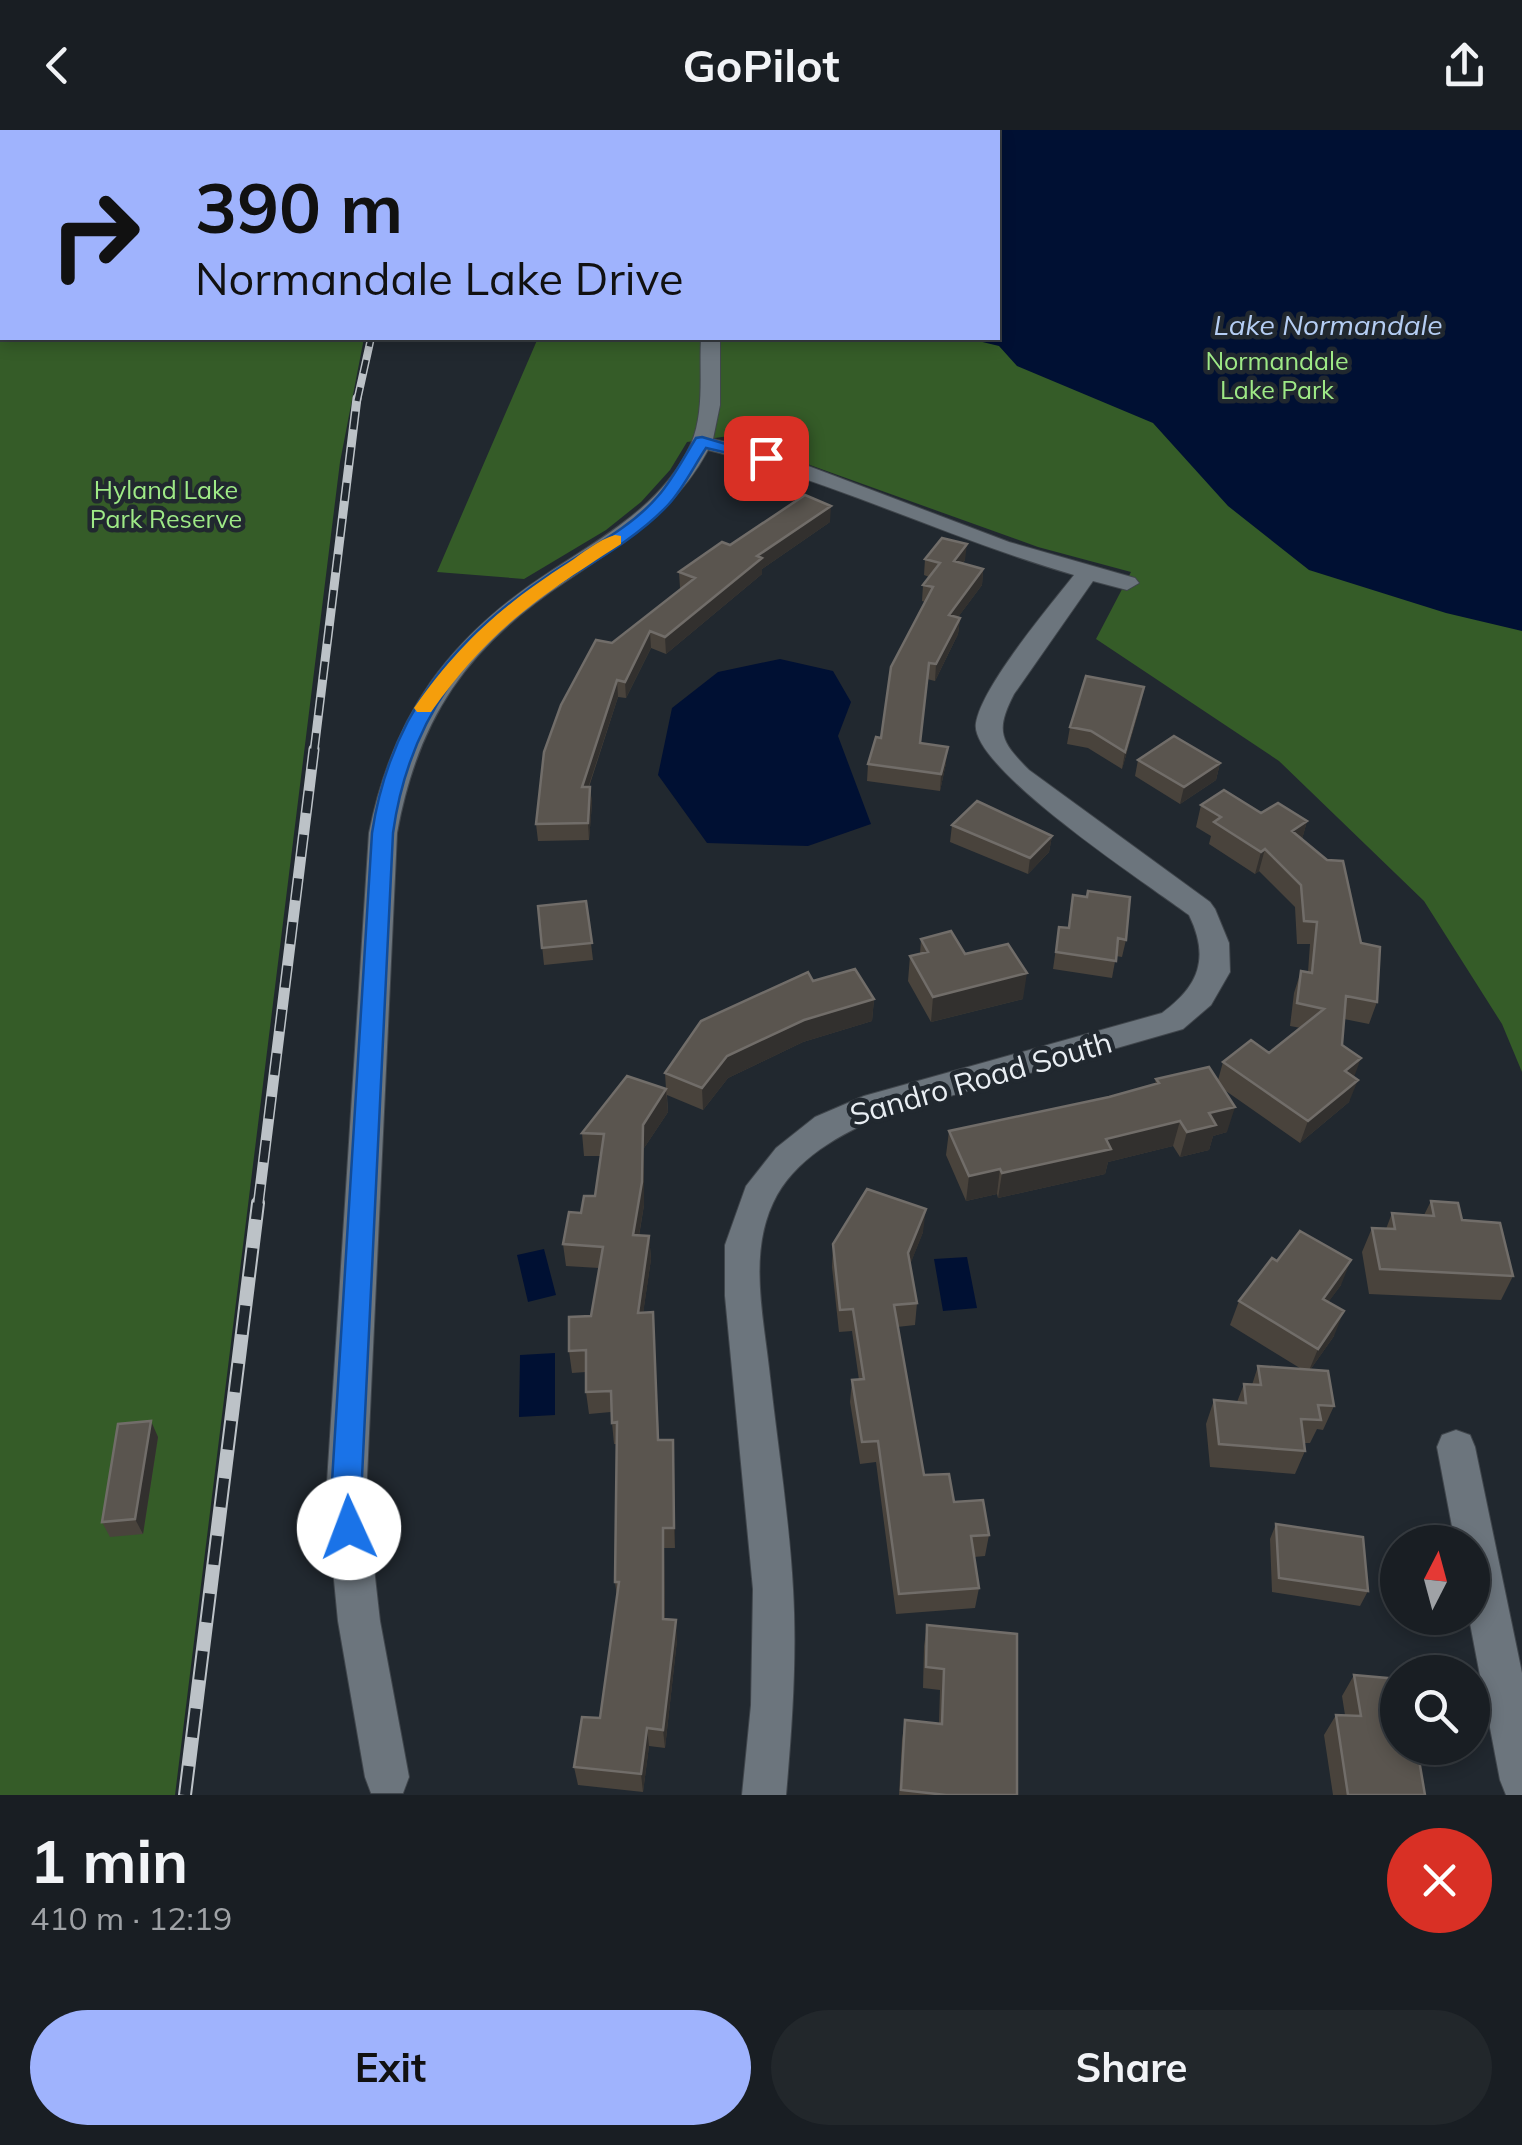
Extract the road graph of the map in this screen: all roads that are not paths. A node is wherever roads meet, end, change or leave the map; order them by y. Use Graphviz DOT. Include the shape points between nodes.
graph roads {
  1 [pos="710,340"];
  2 [pos="702,442"];
  3 [pos="1088,572"];
  4 [pos="1127,582"];
  5 [pos="1456,1447"];
  6 [pos="1522,1780"];
  7 [pos="387,1789"];
  8 [pos="764,1795"];
  1 -- 2 [label="street"];
  2 -- 3 [label="street" via="766,458"];
  2 -- 7 [label="street" via="664,499 638,524 532,593 458,660 406,740 390,785 346,1498"];
  3 -- 4 [label="street"];
  3 -- 8 [label="street, Sandro Road South" via="988,720 990,739 1020,776 1200,909 1218,955 1212,980 1198,1004 1172,1021 875,1105 826,1126 788,1157 758,1196 742,1245 773,1588"];
  5 -- 6 [label="street"];
}
